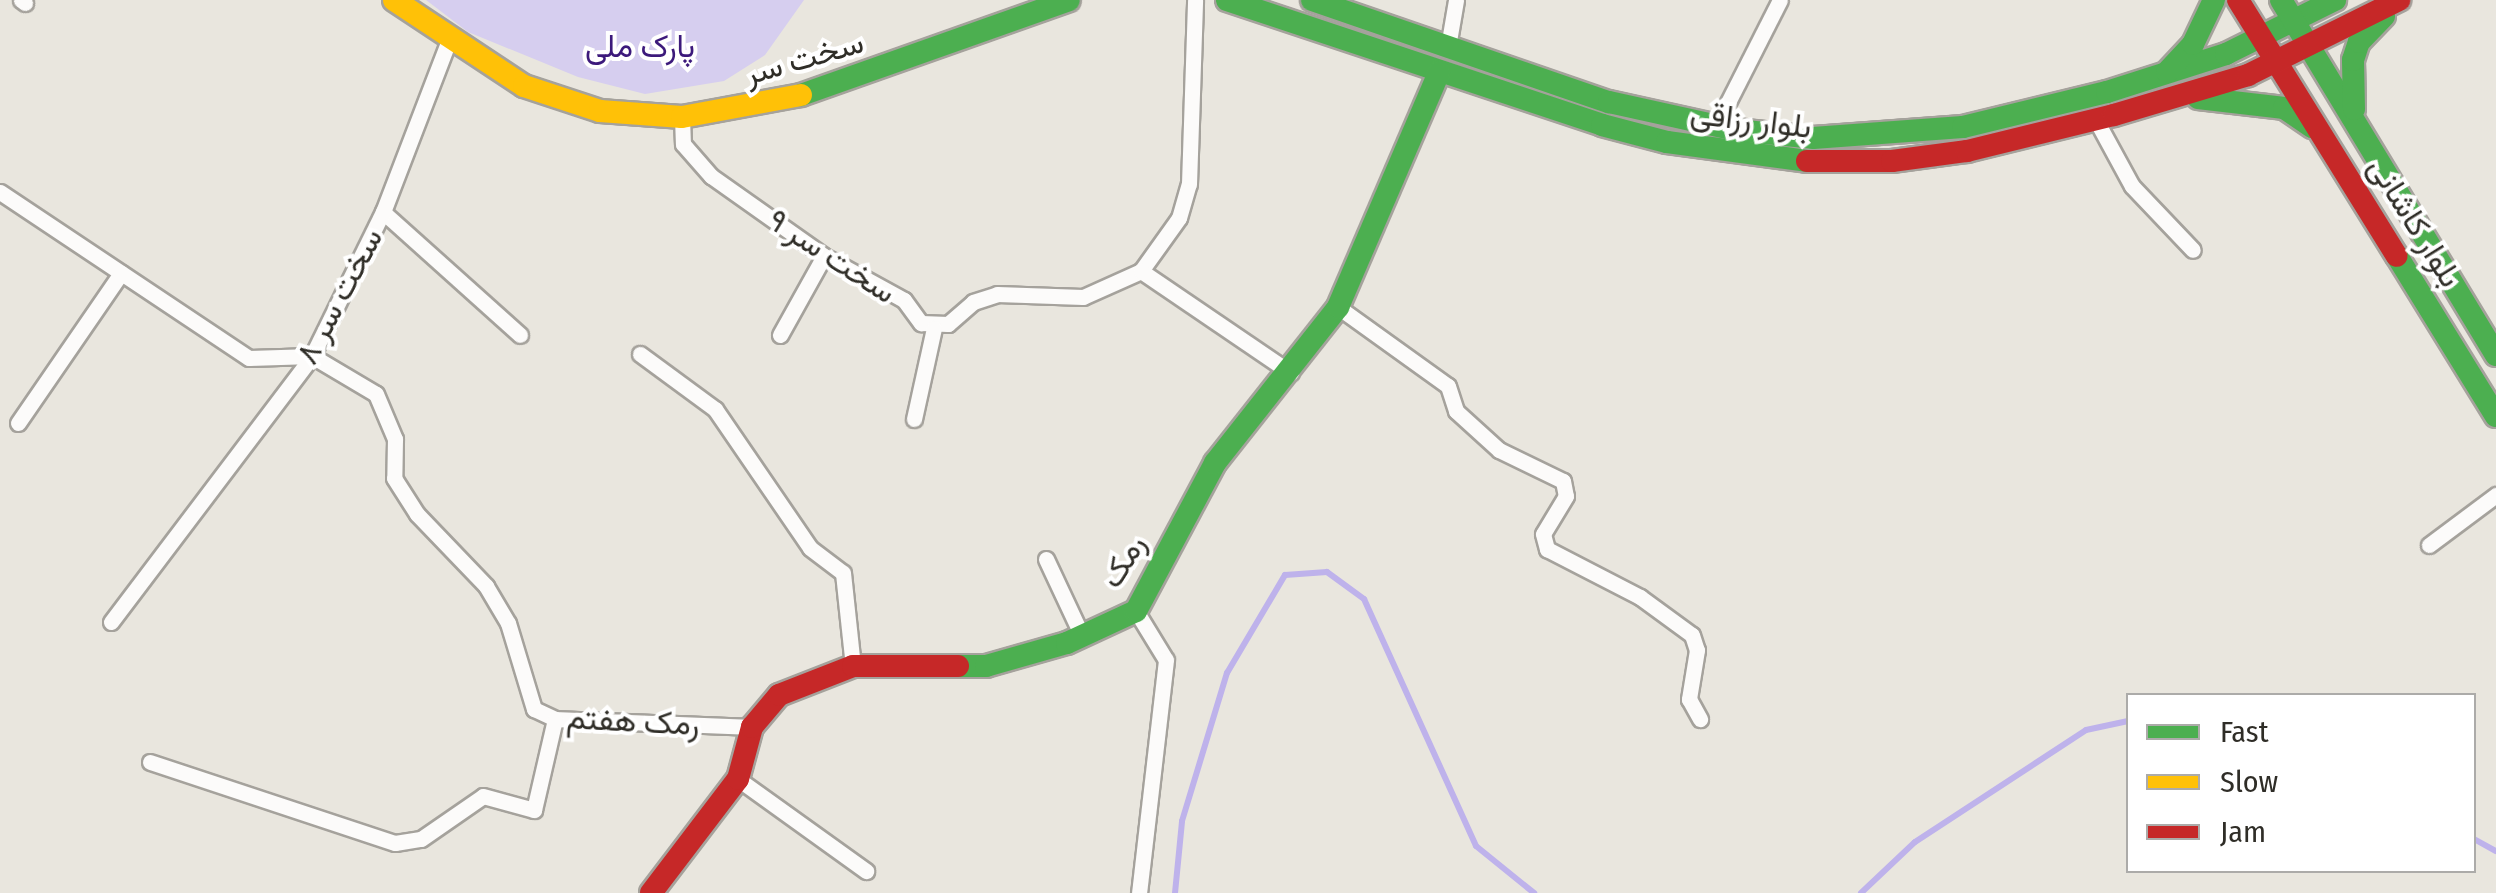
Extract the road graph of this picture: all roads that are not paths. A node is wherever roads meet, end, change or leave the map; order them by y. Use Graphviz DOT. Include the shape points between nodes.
graph roads {
  1 [pos="394,0"];
  2 [pos="1069,0"];
  3 [pos="1195,0"];
  4 [pos="1227,0"];
  5 [pos="1312,0"];
  6 [pos="1456,0"];
  7 [pos="1780,0"];
  8 [pos="2214,0"];
  9 [pos="2238,0"];
  10 [pos="2282,0"];
  11 [pos="2335,0"];
  12 [pos="2401,0"];
  13 [pos="2295,20"];
  14 [pos="2261,38"];
  15 [pos="448,40"];
  16 [pos="2311,44"];
  17 [pos="1448,47"];
  18 [pos="2276,62"];
  19 [pos="1439,72"];
  20 [pos="2168,87"];
  21 [pos="682,117"];
  22 [pos="2356,119"];
  23 [pos="2096,120"];
  24 [pos="1716,126"];
  25 [pos="2324,136"];
  26 [pos="0,192"];
  27 [pos="383,212"];
  28 [pos="2415,218"];
  29 [pos="2385,236"];
  30 [pos="2193,250"];
  31 [pos="824,256"];
  32 [pos="1140,270"];
  33 [pos="122,273"];
  34 [pos="1338,308"];
  35 [pos="934,328"];
  36 [pos="520,335"];
  37 [pos="780,335"];
  38 [pos="640,354"];
  39 [pos="2496,355"];
  40 [pos="312,356"];
  41 [pos="1292,373"];
  42 [pos="2496,416"];
  43 [pos="914,419"];
  44 [pos="18,423"];
  45 [pos="2496,495"];
  46 [pos="2429,546"];
  47 [pos="1046,559"];
  48 [pos="1136,611"];
  49 [pos="111,622"];
  50 [pos="1082,636"];
  51 [pos="853,666"];
  52 [pos="556,719"];
  53 [pos="1700,719"];
  54 [pos="752,726"];
  55 [pos="150,762"];
  56 [pos="738,780"];
  57 [pos="866,871"];
  58 [pos="651,893"];
  59 [pos="1139,893"];
  1 -- 15 [label="main road, سخت سر"];
  2 -- 21 [label="main road, سخت سر" via="828,90"];
  3 -- 32 [label="street" via="1190,184 1179,218"];
  4 -- 19 [label="main road, بلوار رزاقی"];
  5 -- 17 [label="main road, بلوار رزاقی"];
  6 -- 17 [label="street"];
  7 -- 24 [label="street"];
  8 -- 20 [label="main road"];
  9 -- 14 [label="main road, بلوار کاشانی"];
  10 -- 13 [label="main road, بلوار کاشانی"];
  11 -- 13 [label="main road, بلوار رزاقی"];
  12 -- 16 [label="main road, بلوار رزاقی"];
  12 -- 22 [label="main road" via="2359,42 2350,78"];
  13 -- 14 [label="main road, بلوار رزاقی"];
  13 -- 16 [label="main road, بلوار کاشانی"];
  14 -- 18 [label="main road, بلوار کاشانی"];
  14 -- 20 [label="main road, بلوار رزاقی"];
  15 -- 21 [label="main road, سخت سر" via="524,86 600,111"];
  15 -- 27 [label="street, سخت سر ۸"];
  16 -- 18 [label="main road, بلوار رزاقی"];
  16 -- 22 [label="main road, بلوار کاشانی"];
  17 -- 19 [label="main road, رمک"];
  17 -- 24 [label="main road, بلوار رزاقی" via="1610,102"];
  18 -- 20 [label="main road, بلوار رزاقی"];
  18 -- 25 [label="main road, بلوار کاشانی"];
  19 -- 23 [label="main road, بلوار رزاقی" via="1667,142 1812,162 1968,151"];
  19 -- 34 [label="main road, رمک"];
  20 -- 23 [label="main road, بلوار رزاقی"];
  20 -- 24 [label="main road, بلوار رزاقی" via="1890,138 1813,138"];
  20 -- 25 [label="main road" via="2284,108"];
  21 -- 31 [label="street, سخت سر ۹" via="684,144 711,176"];
  22 -- 28 [label="main road, بلوار کاشانی"];
  23 -- 30 [label="street" via="2132,186"];
  25 -- 29 [label="main road, بلوار کاشانی"];
  26 -- 33 [label="street"];
  27 -- 36 [label="street"];
  27 -- 40 [label="street, سخت سر ۸"];
  28 -- 29 [label="main road"];
  28 -- 39 [label="main road, بلوار کاشانی"];
  29 -- 42 [label="main road, بلوار کاشانی"];
  31 -- 35 [label="street, سخت سر ۹" via="904,300 920,323"];
  31 -- 37 [label="street"];
  32 -- 35 [label="street" via="1083,297 997,294"];
  32 -- 41 [label="street"];
  33 -- 40 [label="street" via="249,358"];
  33 -- 44 [label="street"];
  34 -- 41 [label="main road, رمک"];
  34 -- 53 [label="street" via="1448,386 1456,412 1499,450 1563,482 1566,496 1543,534 1548,549 1640,596 1692,635 1697,650 1689,699"];
  35 -- 43 [label="street"];
  38 -- 51 [label="street" via="715,409 810,548 843,573"];
  40 -- 49 [label="street, سخت سر ۸"];
  40 -- 52 [label="street, رمک هفتم" via="376,394 395,439 394,478 416,514 486,586 508,623 534,709"];
  41 -- 48 [label="main road, رمک" via="1216,463"];
  45 -- 46 [label="street"];
  47 -- 50 [label="street"];
  48 -- 50 [label="main road, رمک"];
  48 -- 59 [label="street" via="1166,660"];
  50 -- 51 [label="main road, رمک" via="986,666"];
  51 -- 54 [label="main road, رمک" via="779,694"];
  52 -- 54 [label="street, رمک هفتم"];
  52 -- 55 [label="street" via="534,810 483,796 421,839 395,843"];
  54 -- 56 [label="main road"];
  56 -- 57 [label="street"];
  56 -- 58 [label="main road"];
}
